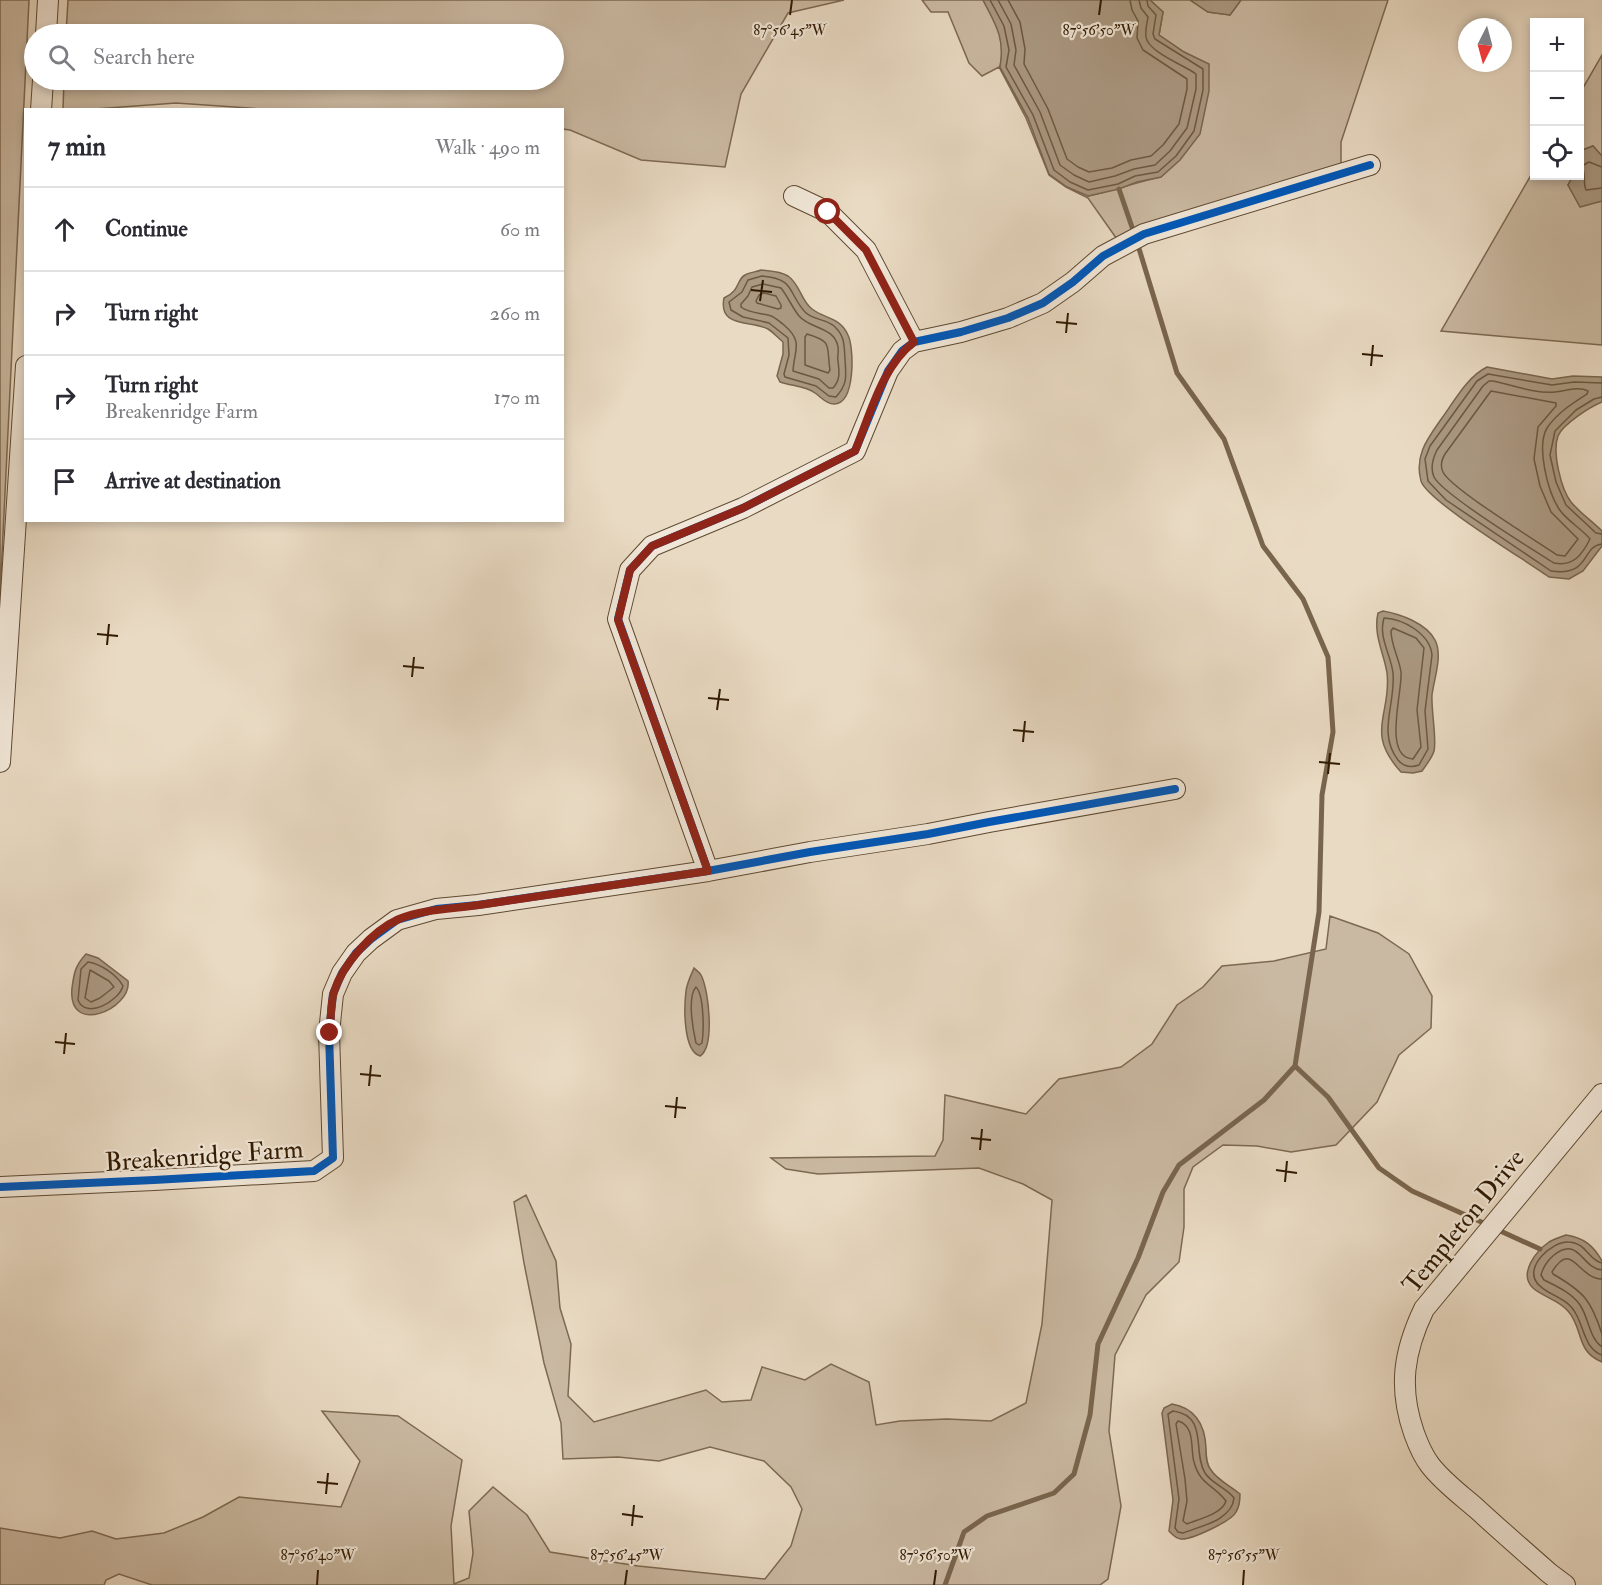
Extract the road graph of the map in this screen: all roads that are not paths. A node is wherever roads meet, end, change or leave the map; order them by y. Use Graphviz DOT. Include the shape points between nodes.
graph roads {
  1 [pos="48,0"];
  2 [pos="47,24"];
  3 [pos="42,90"];
  4 [pos="41,108"];
  5 [pos="1370,165"];
  6 [pos="794,196"];
  7 [pos="914,342"];
  8 [pos="24,396"];
  9 [pos="0,762"];
  10 [pos="1175,789"];
  11 [pos="708,871"];
  12 [pos="1602,1094"];
  13 [pos="0,1187"];
  14 [pos="1565,1585"];
  1 -- 2 [label="street"];
  3 -- 4 [label="street"];
  5 -- 7 [label="street" via="1137,237 1103,256 1043,303 1008,318"];
  6 -- 7 [label="street" via="828,212 866,250"];
  7 -- 11 [label="street" via="888,371 855,451 743,508 652,546 630,570 618,620"];
  8 -- 9 [label="street"];
  10 -- 11 [label="street"];
  11 -- 13 [label="street, Breakenridge Farm" via="436,909 397,920 370,939 342,973 333,994 333,1158 314,1171"];
  12 -- 14 [label="street, Templeton Drive" via="1424,1309 1413,1332 1404,1372 1408,1418 1429,1464"];
}
